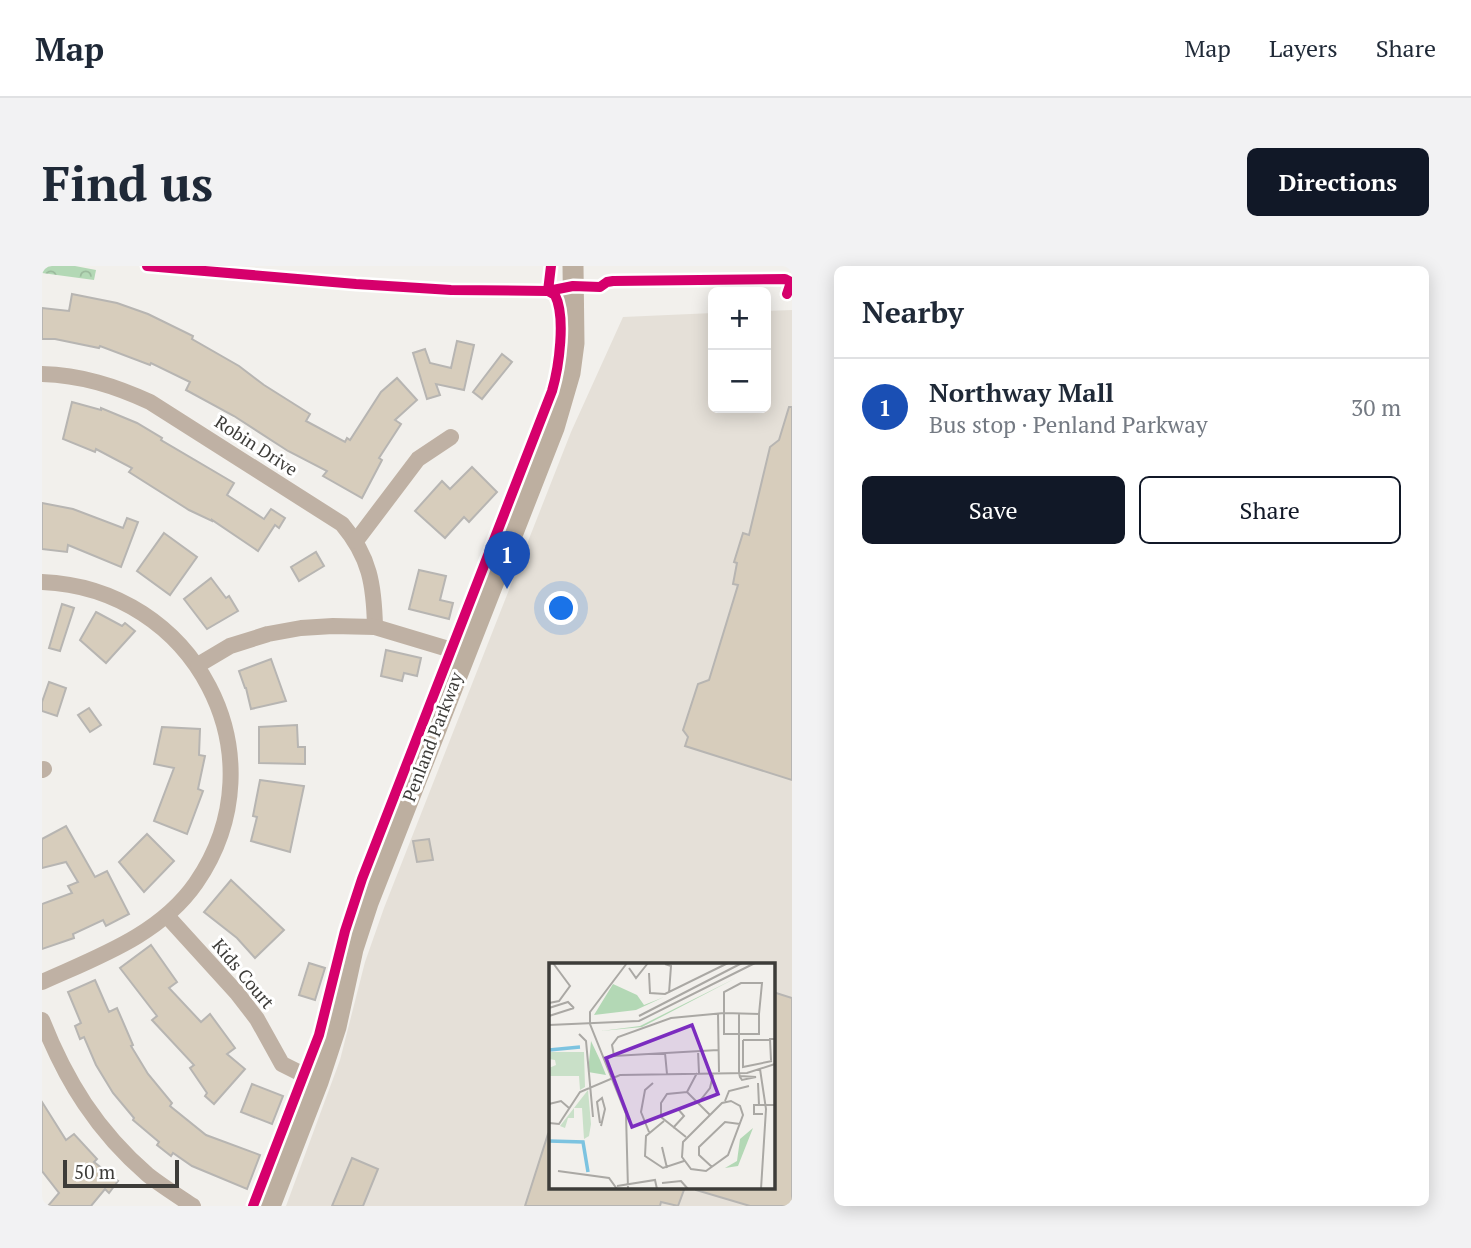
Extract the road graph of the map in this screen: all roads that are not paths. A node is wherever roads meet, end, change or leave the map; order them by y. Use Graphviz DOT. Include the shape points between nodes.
graph roads {
  1 [pos="573,266"];
  2 [pos="42,374"];
  3 [pos="451,437"];
  4 [pos="356,541"];
  5 [pos="42,582"];
  6 [pos="375,627"];
  7 [pos="465,654"];
  8 [pos="198,665"];
  9 [pos="167,916"];
  10 [pos="42,982"];
  11 [pos="42,1020"];
  12 [pos="318,1082"];
  13 [pos="193,1206"];
  14 [pos="270,1206"];
  1 -- 7 [label="street, Penland Parkway" via="570,373 554,428"];
  2 -- 4 [label="street, Robin Drive" via="116,386 150,402 342,524"];
  3 -- 4 [label="street" via="418,459"];
  4 -- 6 [label="street, Robin Drive" via="374,590"];
  5 -- 8 [label="street" via="85,587 138,609 163,626"];
  6 -- 7 [label="street"];
  6 -- 8 [label="street" via="301,628 268,634 230,646"];
  7 -- 12 [label="street, Penland Parkway" via="368,903"];
  8 -- 9 [label="street" via="224,722 229,796 219,840 196,883"];
  9 -- 10 [label="street" via="130,941"];
  9 -- 12 [label="street, Kids Court" via="237,993 282,1064"];
  11 -- 13 [label="street" via="59,1062 90,1112 149,1176"];
  12 -- 14 [label="street, Penland Parkway"];
}
